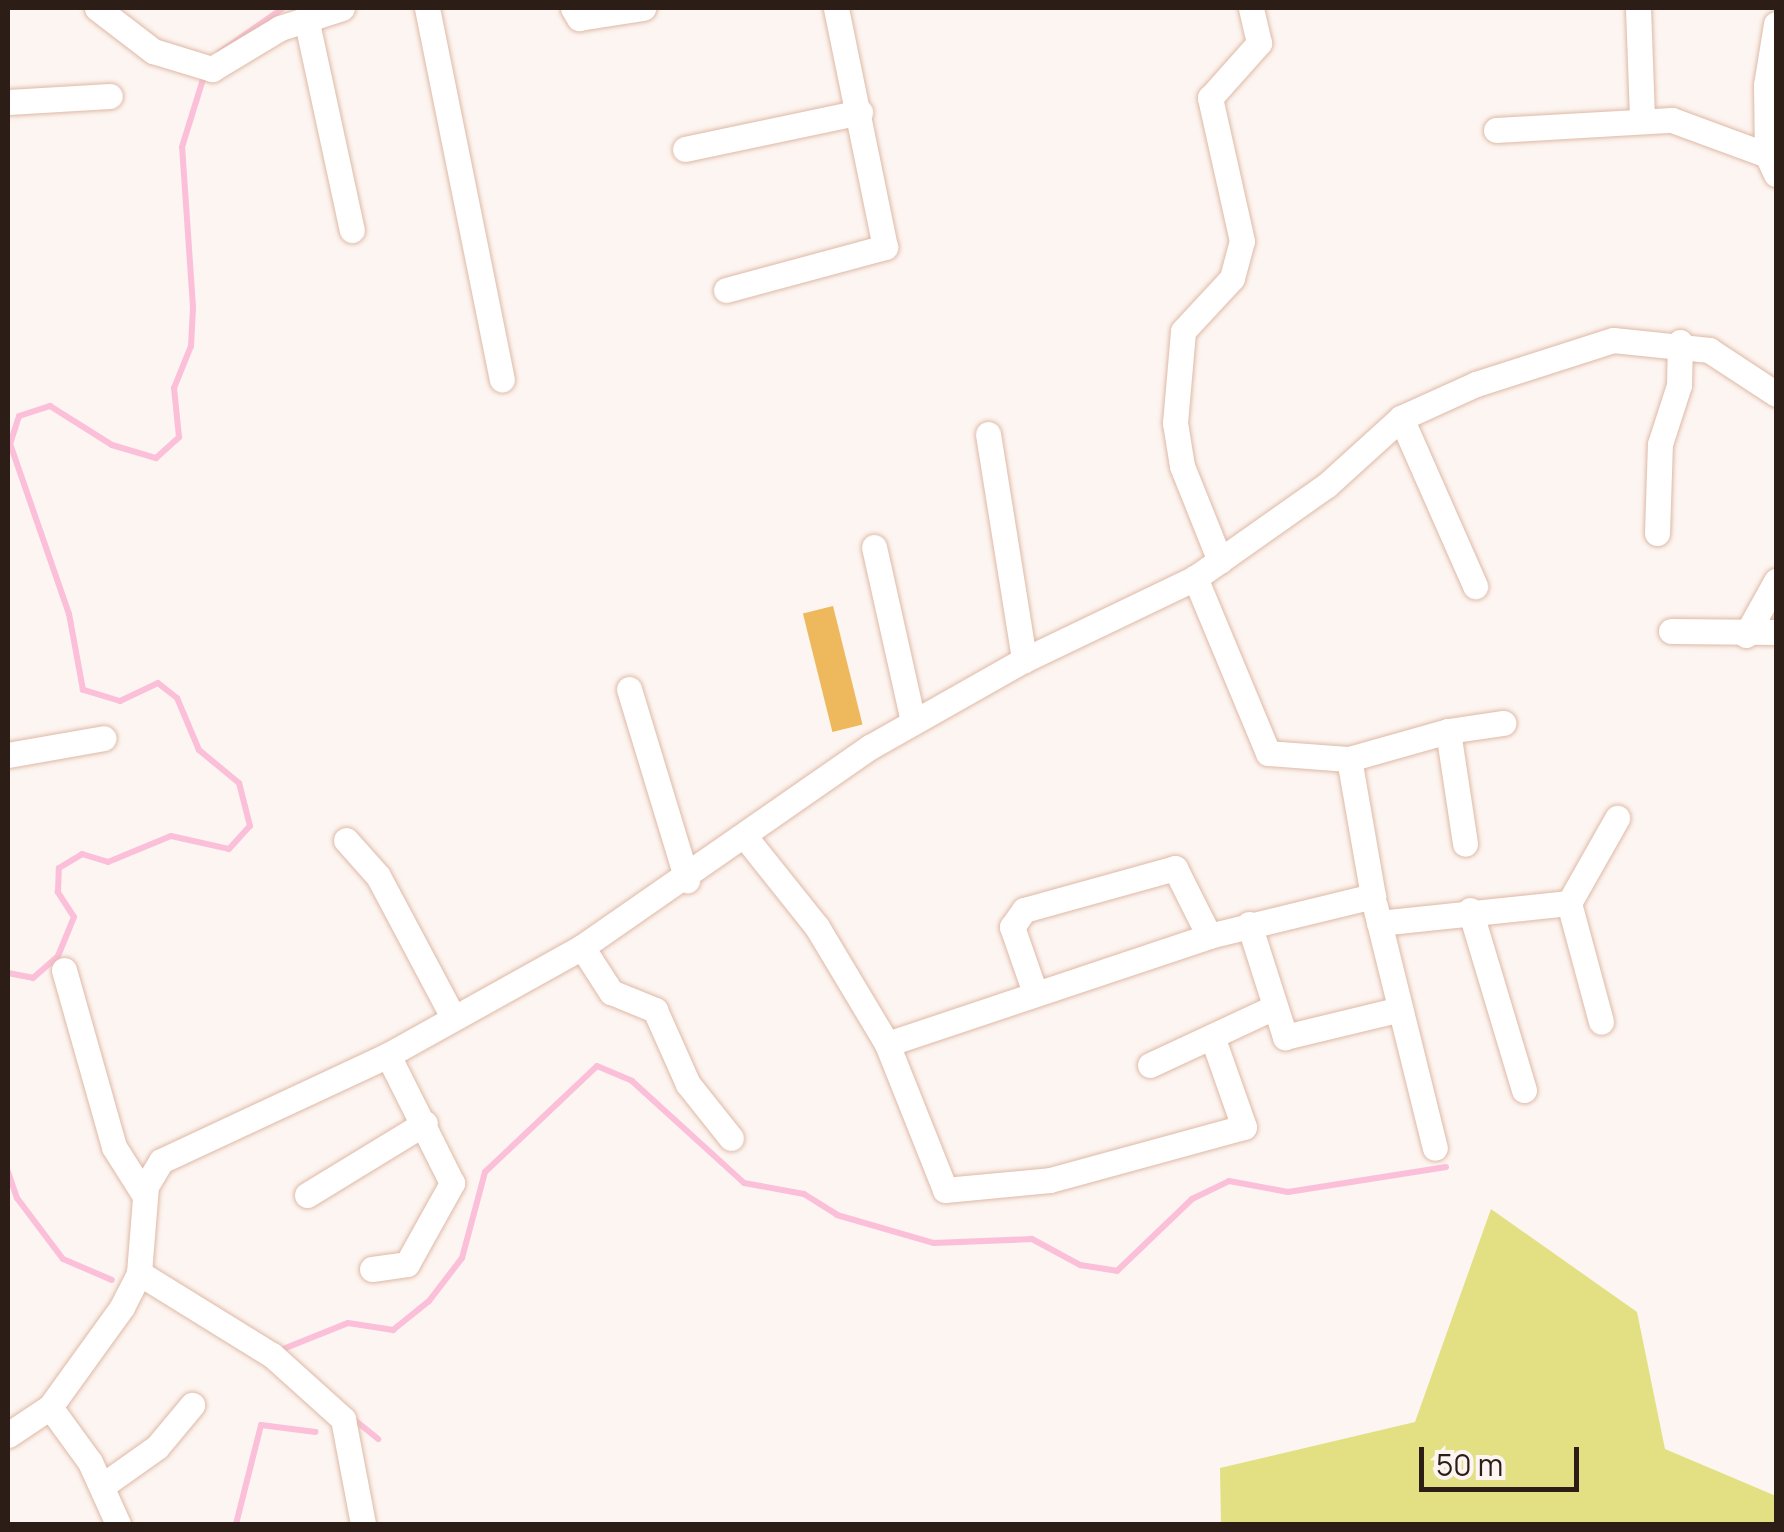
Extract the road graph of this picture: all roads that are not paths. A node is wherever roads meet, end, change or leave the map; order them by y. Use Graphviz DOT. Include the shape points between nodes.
graph roads {
  1 [pos="97,8"];
  2 [pos="342,8"];
  3 [pos="427,8"];
  4 [pos="573,8"];
  5 [pos="643,8"];
  6 [pos="836,8"];
  7 [pos="1250,8"];
  8 [pos="1638,8"];
  9 [pos="306,18"];
  10 [pos="1776,24"];
  11 [pos="110,96"];
  12 [pos="8,102"];
  13 [pos="860,112"];
  14 [pos="1642,119"];
  15 [pos="1496,130"];
  16 [pos="685,148"];
  17 [pos="1772,165"];
  18 [pos="352,230"];
  19 [pos="726,290"];
  20 [pos="1680,342"];
  21 [pos="502,379"];
  22 [pos="1776,394"];
  23 [pos="1401,418"];
  24 [pos="988,434"];
  25 [pos="1657,533"];
  26 [pos="874,547"];
  27 [pos="1220,561"];
  28 [pos="1195,578"];
  29 [pos="1776,581"];
  30 [pos="1475,586"];
  31 [pos="1671,632"];
  32 [pos="1776,632"];
  33 [pos="1746,635"];
  34 [pos="1024,660"];
  35 [pos="629,689"];
  36 [pos="913,722"];
  37 [pos="1503,723"];
  38 [pos="1448,731"];
  39 [pos="104,738"];
  40 [pos="8,755"];
  41 [pos="1349,759"];
  42 [pos="1617,818"];
  43 [pos="746,838"];
  44 [pos="346,840"];
  45 [pos="1465,844"];
  46 [pos="687,880"];
  47 [pos="1372,896"];
  48 [pos="1569,902"];
  49 [pos="1470,910"];
  50 [pos="1379,923"];
  51 [pos="1249,924"];
  52 [pos="1210,936"];
  53 [pos="582,947"];
  54 [pos="64,970"];
  55 [pos="1034,990"];
  56 [pos="1270,1009"];
  57 [pos="1397,1010"];
  58 [pos="452,1015"];
  59 [pos="1602,1022"];
  60 [pos="1213,1039"];
  61 [pos="887,1044"];
  62 [pos="388,1055"];
  63 [pos="1150,1065"];
  64 [pos="1524,1090"];
  65 [pos="425,1123"];
  66 [pos="730,1138"];
  67 [pos="1435,1148"];
  68 [pos="306,1195"];
  69 [pos="146,1196"];
  70 [pos="372,1269"];
  71 [pos="139,1273"];
  72 [pos="192,1405"];
  73 [pos="50,1407"];
  74 [pos="8,1435"];
  75 [pos="102,1486"];
  76 [pos="118,1524"];
  77 [pos="362,1524"];
  1 -- 9 [label="street" via="153,52 203,67"];
  2 -- 9 [label="street"];
  3 -- 21 [label="street"];
  4 -- 5 [label="street" via="579,18"];
  6 -- 13 [label="street"];
  7 -- 27 [label="street" via="1259,43 1210,98 1242,241 1232,278 1183,332 1175,423 1182,466"];
  8 -- 14 [label="street"];
  9 -- 18 [label="street"];
  10 -- 17 [label="street" via="1766,85"];
  11 -- 12 [label="street"];
  13 -- 16 [label="street"];
  13 -- 19 [label="street" via="885,247"];
  14 -- 15 [label="street"];
  14 -- 17 [label="street" via="1672,120"];
  20 -- 22 [label="street" via="1722,356"];
  20 -- 23 [label="street" via="1613,340 1476,384"];
  20 -- 25 [label="street" via="1679,385 1660,444"];
  23 -- 27 [label="street" via="1328,485"];
  23 -- 30 [label="street"];
  24 -- 34 [label="street"];
  26 -- 36 [label="street"];
  27 -- 28 [label="street"];
  28 -- 34 [label="street"];
  28 -- 41 [label="street" via="1268,752"];
  29 -- 33 [label="street"];
  31 -- 33 [label="street"];
  32 -- 33 [label="street"];
  34 -- 36 [label="street"];
  35 -- 46 [label="street"];
  36 -- 43 [label="street"];
  37 -- 38 [label="street"];
  38 -- 41 [label="street"];
  38 -- 45 [label="street"];
  39 -- 40 [label="street"];
  41 -- 47 [label="street"];
  42 -- 48 [label="street"];
  43 -- 46 [label="street"];
  43 -- 61 [label="street" via="817,927"];
  44 -- 58 [label="street" via="378,876"];
  46 -- 53 [label="street"];
  47 -- 50 [label="street"];
  47 -- 51 [label="street"];
  48 -- 49 [label="street"];
  48 -- 59 [label="street"];
  49 -- 50 [label="street"];
  49 -- 64 [label="street"];
  50 -- 57 [label="street"];
  51 -- 52 [label="street"];
  51 -- 56 [label="street"];
  52 -- 55 [label="street"];
  52 -- 55 [label="street" via="1175,868 1024,910 1012,927"];
  53 -- 58 [label="street"];
  53 -- 66 [label="street" via="611,992 655,1010 688,1084"];
  54 -- 69 [label="street" via="114,1147"];
  55 -- 61 [label="street"];
  56 -- 57 [label="street" via="1288,1039"];
  56 -- 60 [label="street"];
  57 -- 67 [label="street"];
  58 -- 62 [label="street"];
  60 -- 61 [label="street" via="1244,1127 1050,1180 954,1192 936,1182"];
  60 -- 63 [label="street"];
  62 -- 65 [label="street"];
  62 -- 69 [label="street" via="172,1154 149,1176"];
  65 -- 68 [label="street"];
  65 -- 70 [label="street" via="451,1187 406,1264"];
  69 -- 71 [label="street"];
  71 -- 73 [label="street" via="101,1344"];
  71 -- 77 [label="street" via="272,1354 343,1419"];
  72 -- 75 [label="street" via="156,1447"];
  73 -- 74 [label="street"];
  73 -- 75 [label="street"];
  75 -- 76 [label="street"];
}
